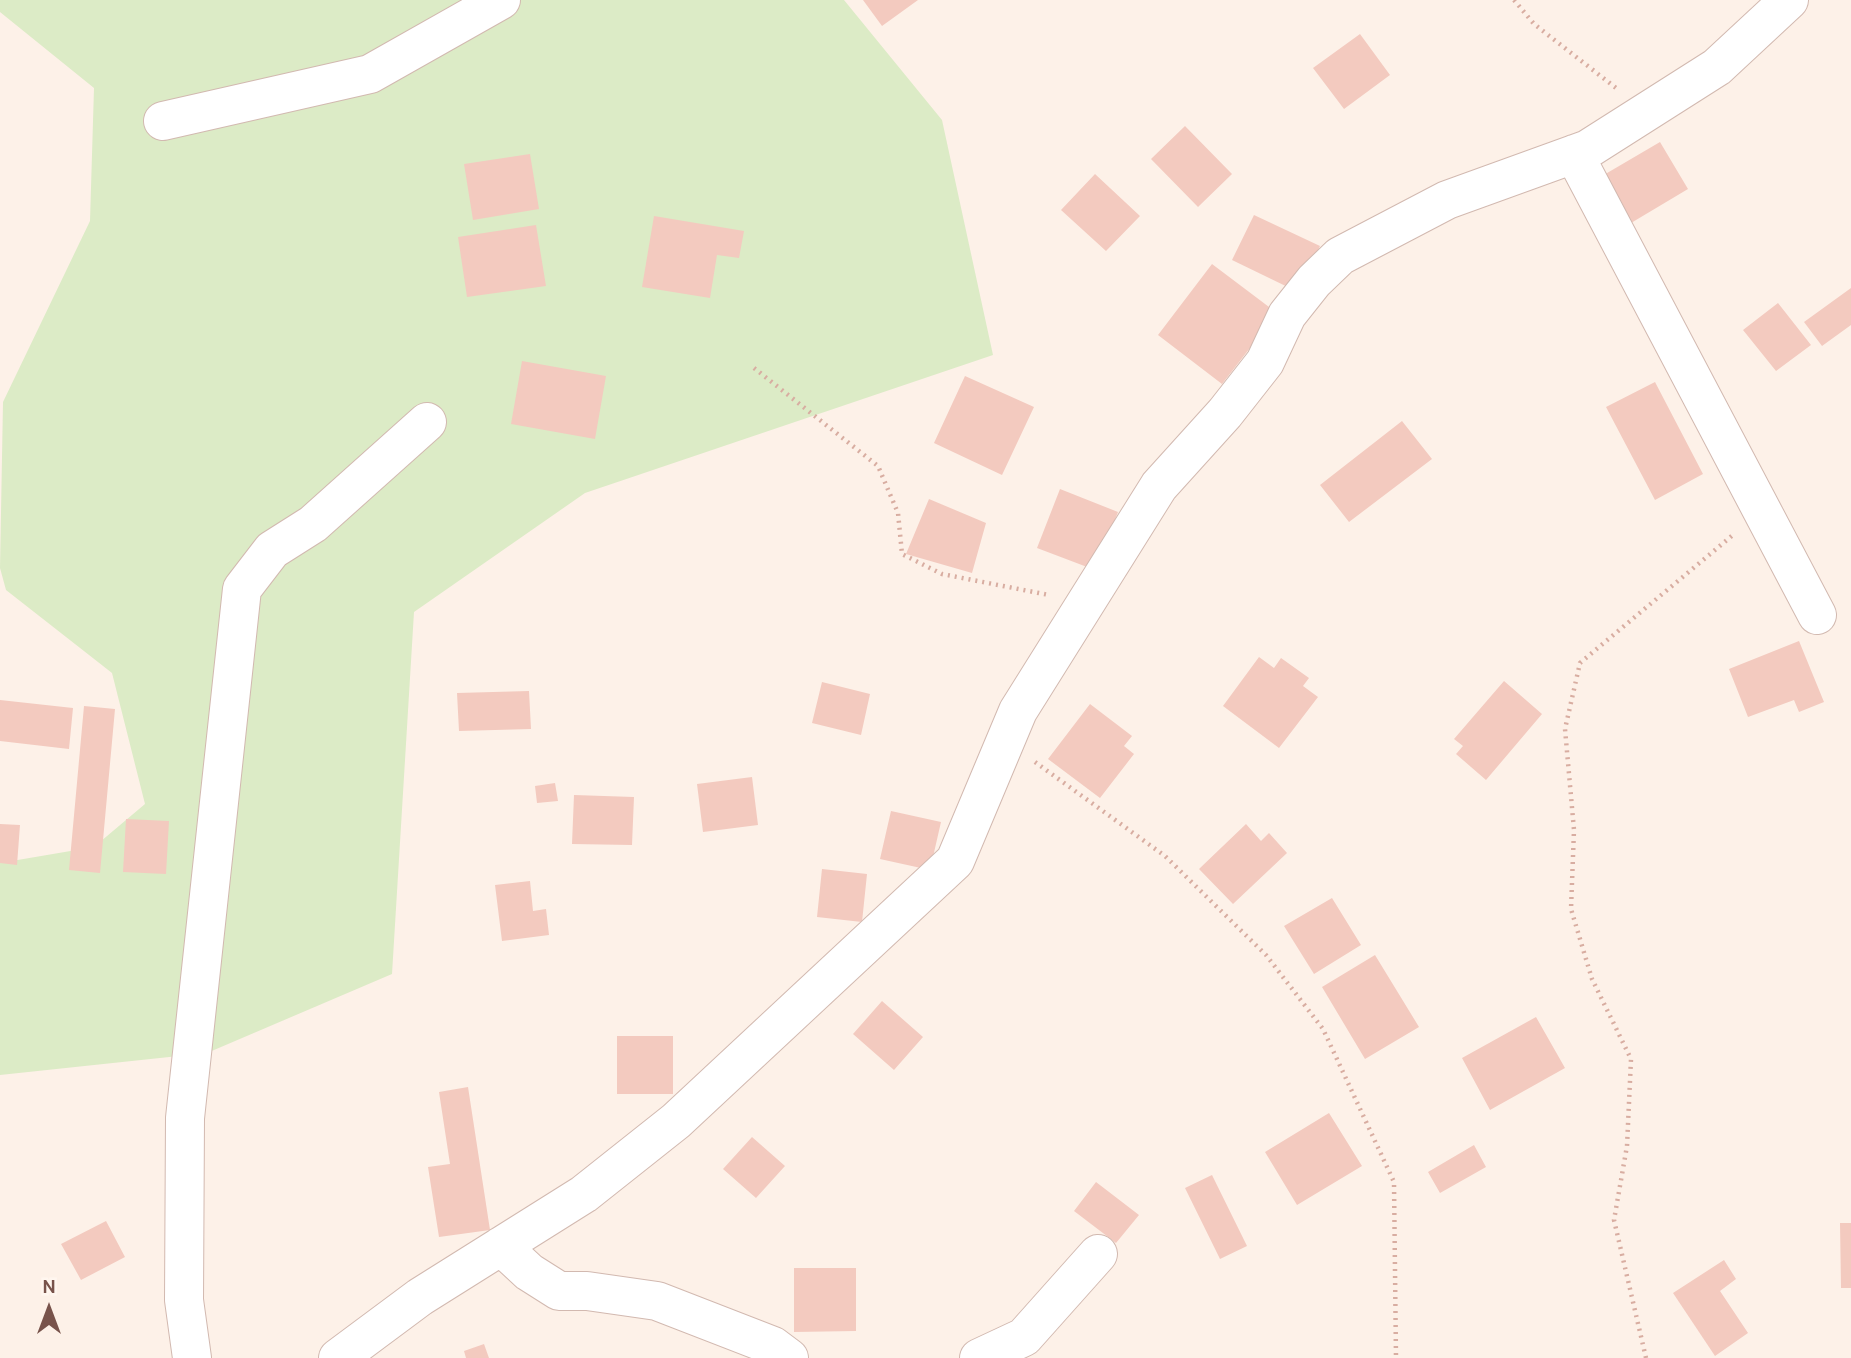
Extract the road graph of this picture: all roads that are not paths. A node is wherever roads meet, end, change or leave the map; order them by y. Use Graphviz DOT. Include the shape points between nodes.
graph roads {
  1 [pos="501,0"];
  2 [pos="1789,0"];
  3 [pos="163,121"];
  4 [pos="1574,154"];
  5 [pos="426,422"];
  6 [pos="1817,615"];
  7 [pos="501,1246"];
  8 [pos="1098,1254"];
  9 [pos="192,1358"];
  10 [pos="338,1358"];
  11 [pos="789,1358"];
  12 [pos="979,1358"];
  1 -- 3 [label="street" via="370,74"];
  2 -- 4 [label="street" via="1717,67"];
  4 -- 6 [label="street"];
  4 -- 7 [label="street" via="1447,200 1340,256 1314,281 1287,315 1265,362 1159,486 1018,711 955,861 676,1121 584,1194"];
  5 -- 9 [label="street" via="313,524 272,550 242,589 185,1118 184,1300"];
  7 -- 10 [label="street"];
  7 -- 11 [label="street" via="559,1291 657,1301 773,1346"];
  8 -- 12 [label="street" via="1024,1337"];
}
